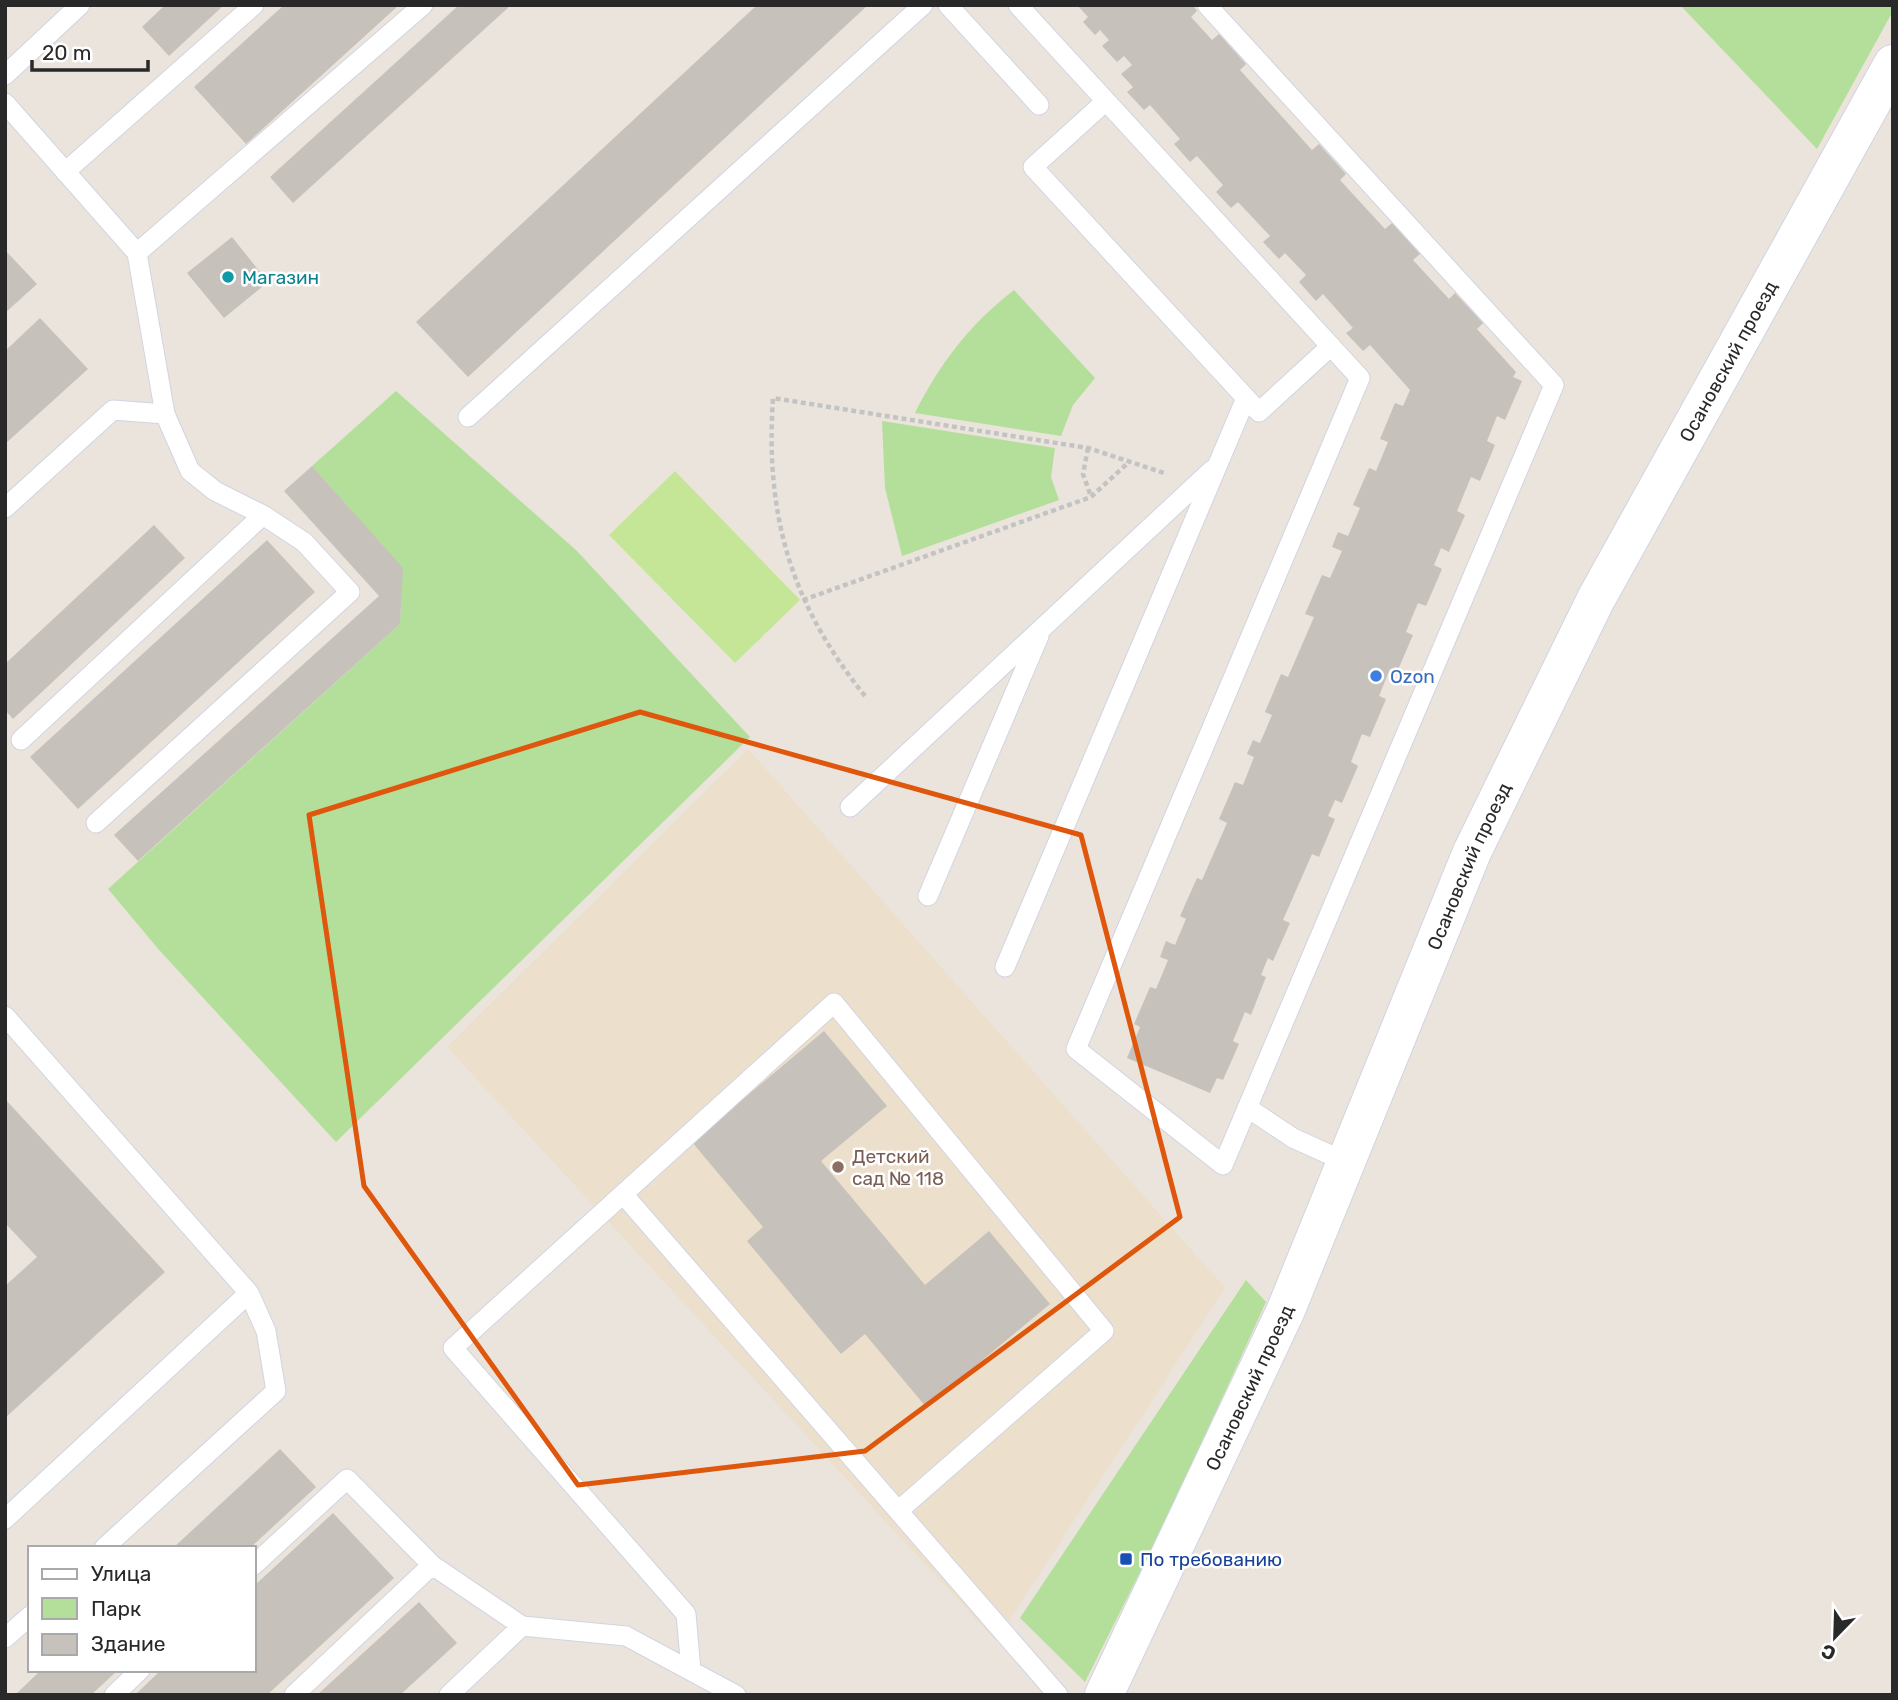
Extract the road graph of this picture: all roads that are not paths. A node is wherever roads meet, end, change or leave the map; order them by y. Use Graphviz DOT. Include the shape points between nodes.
graph roads {
  1 [pos="80,5"];
  2 [pos="254,5"];
  3 [pos="423,5"];
  4 [pos="923,5"];
  5 [pos="948,5"];
  6 [pos="1018,5"];
  7 [pos="1207,5"];
  8 [pos="1893,64"];
  9 [pos="5,75"];
  10 [pos="1106,101"];
  11 [pos="5,103"];
  12 [pos="1039,105"];
  13 [pos="65,172"];
  14 [pos="137,253"];
  15 [pos="1331,346"];
  16 [pos="1246,398"];
  17 [pos="165,414"];
  18 [pos="468,417"];
  19 [pos="1218,465"];
  20 [pos="5,508"];
  21 [pos="264,514"];
  22 [pos="1042,629"];
  23 [pos="21,740"];
  24 [pos="850,807"];
  25 [pos="96,823"];
  26 [pos="928,896"];
  27 [pos="1005,967"];
  28 [pos="5,1016"];
  29 [pos="1248,1108"];
  30 [pos="1346,1162"];
  31 [pos="623,1194"];
  32 [pos="249,1293"];
  33 [pos="898,1511"];
  34 [pos="5,1519"];
  35 [pos="106,1546"];
  36 [pos="256,1563"];
  37 [pos="432,1565"];
  38 [pos="28,1618"];
  39 [pos="522,1626"];
  40 [pos="5,1638"];
  41 [pos="691,1670"];
  42 [pos="139,1672"];
  43 [pos="114,1695"];
  44 [pos="294,1695"];
  45 [pos="449,1695"];
  46 [pos="736,1695"];
  47 [pos="1058,1695"];
  48 [pos="1104,1695"];
  1 -- 9 [label="lane"];
  2 -- 13 [label="lane"];
  3 -- 14 [label="lane"];
  4 -- 18 [label="lane"];
  5 -- 12 [label="lane"];
  6 -- 10 [label="lane"];
  7 -- 29 [label="lane" via="1554,385"];
  8 -- 30 [label="street, Осановский проезд" via="1590,611 1472,852"];
  10 -- 15 [label="lane"];
  10 -- 16 [label="lane" via="1034,167"];
  11 -- 13 [label="lane"];
  13 -- 14 [label="lane"];
  14 -- 17 [label="lane"];
  15 -- 16 [label="lane" via="1259,412"];
  15 -- 29 [label="lane" via="1360,378 1076,1049 1223,1165"];
  16 -- 19 [label="lane"];
  17 -- 20 [label="lane" via="113,410"];
  17 -- 21 [label="lane" via="190,471 215,491"];
  19 -- 22 [label="lane"];
  19 -- 27 [label="lane"];
  21 -- 23 [label="lane"];
  21 -- 25 [label="lane" via="304,542 350,592"];
  22 -- 24 [label="lane"];
  22 -- 26 [label="lane"];
  28 -- 32 [label="lane"];
  29 -- 30 [label="lane" via="1293,1138"];
  30 -- 48 [label="street, Осановский проезд" via="1285,1312"];
  31 -- 33 [label="lane"];
  31 -- 33 [label="lane" via="834,1003 1104,1331"];
  31 -- 41 [label="lane" via="453,1348 686,1614"];
  32 -- 34 [label="lane"];
  32 -- 35 [label="lane" via="266,1331 276,1391"];
  33 -- 47 [label="lane"];
  36 -- 37 [label="lane" via="347,1479"];
  37 -- 39 [label="lane"];
  37 -- 44 [label="lane"];
  38 -- 40 [label="lane"];
  39 -- 41 [label="lane" via="626,1636"];
  39 -- 45 [label="lane"];
  41 -- 46 [label="lane"];
  42 -- 43 [label="lane"];
}
